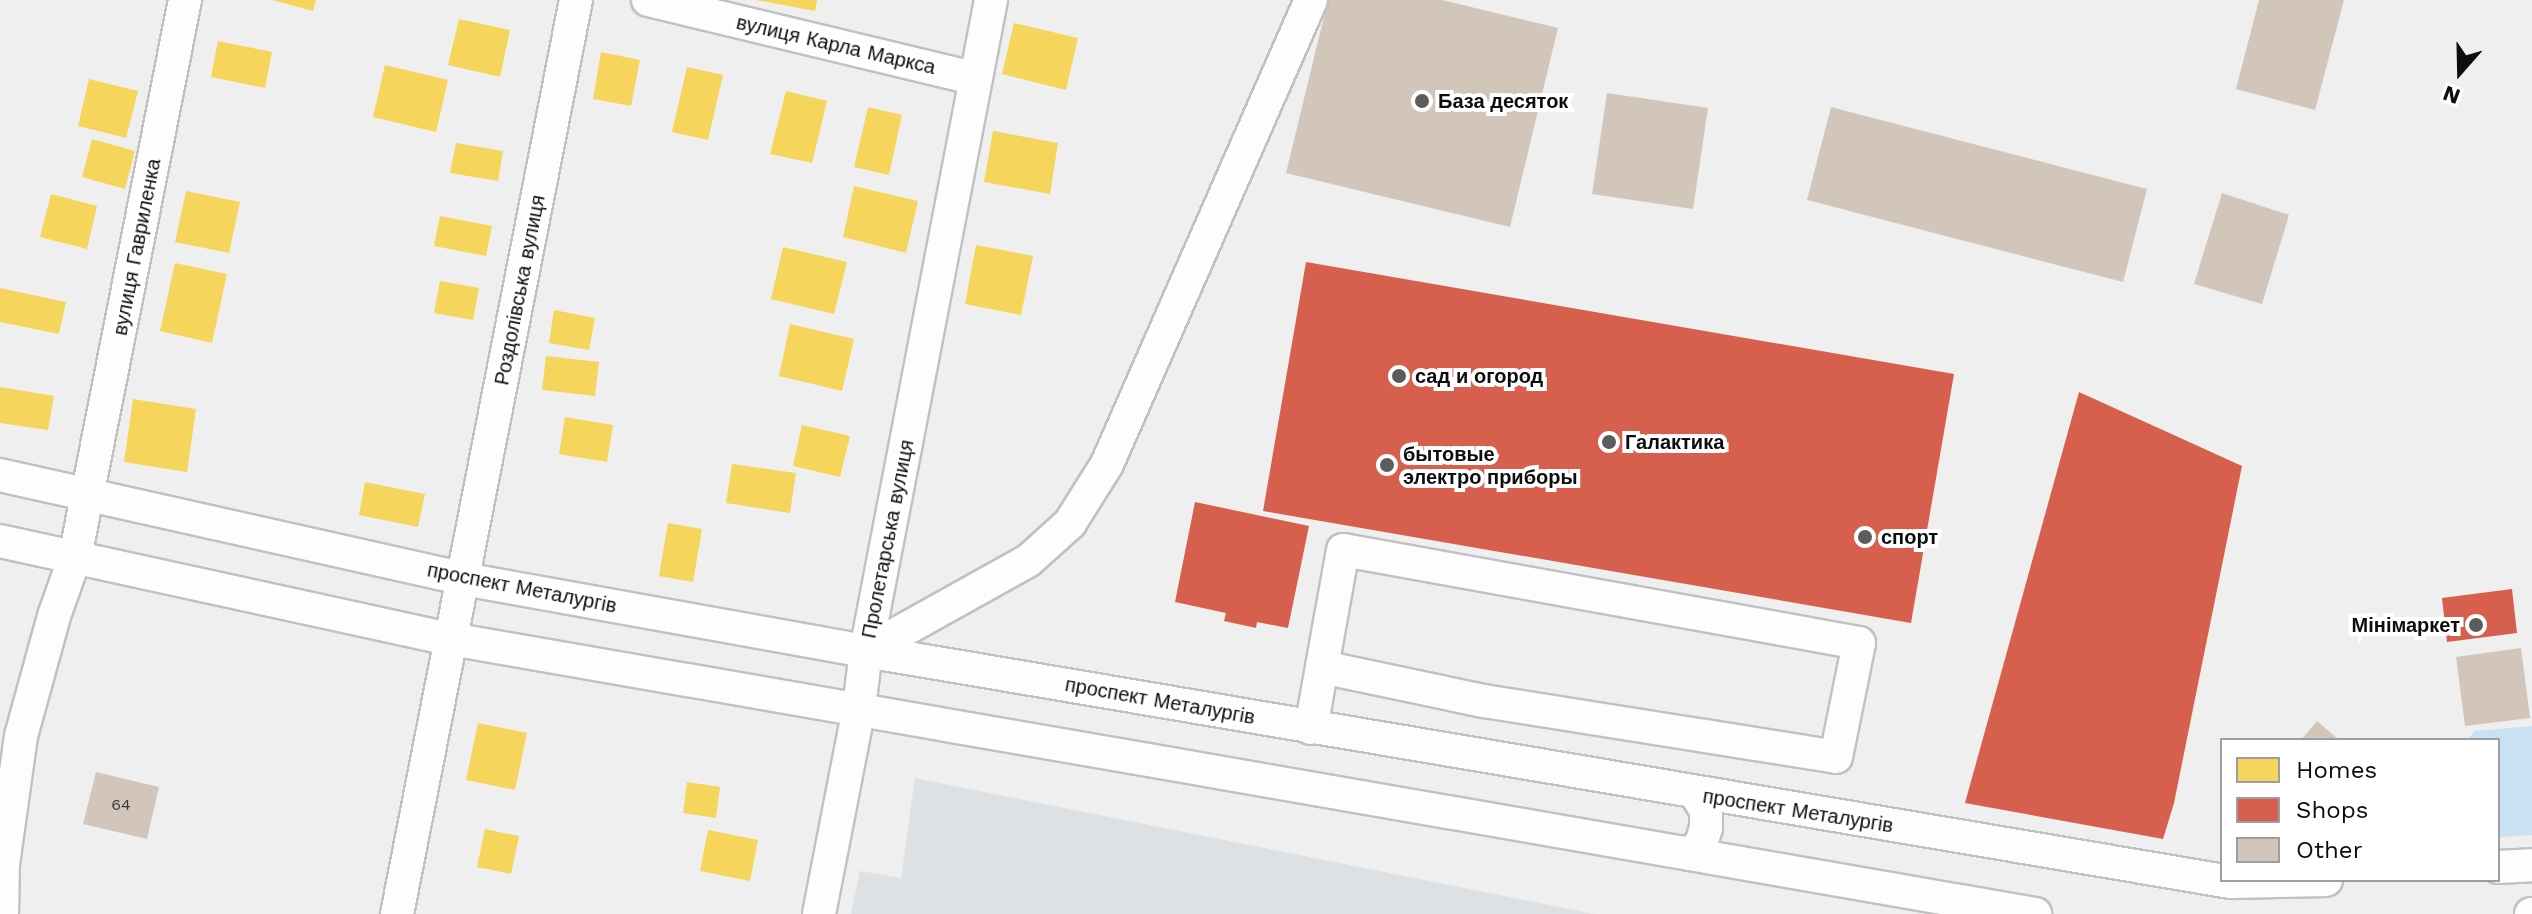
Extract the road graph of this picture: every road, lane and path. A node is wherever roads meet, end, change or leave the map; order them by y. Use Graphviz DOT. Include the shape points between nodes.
graph roads {
  1 [pos="185,0"];
  2 [pos="576,0"];
  3 [pos="648,0"];
  4 [pos="991,0"];
  5 [pos="1311,0"];
  6 [pos="976,79"];
  7 [pos="0,475"];
  8 [pos="88,495"];
  9 [pos="0,541"];
  10 [pos="75,557"];
  11 [pos="464,579"];
  12 [pos="451,639"];
  13 [pos="866,651"];
  14 [pos="1322,667"];
  15 [pos="859,708"];
  16 [pos="1311,728"];
  17 [pos="1696,794"];
  18 [pos="1689,854"];
  19 [pos="2532,865"];
  20 [pos="2500,867"];
  21 [pos="2220,880"];
  22 [pos="2,914"];
  23 [pos="397,914"];
  24 [pos="819,914"];
  25 [pos="2035,914"];
  1 -- 8 [label="street, вулиця Гавриленка"];
  2 -- 11 [label="street, Роздолівська вулиця"];
  3 -- 6 [label="street, вулиця Карла Маркса"];
  4 -- 6 [label="street, Пролетарська вулиця"];
  5 -- 13 [label="street, Пролетарська вулиця" via="1107,464 1070,523 1028,561"];
  6 -- 13 [label="street, Пролетарська вулиця"];
  7 -- 8 [label="street, проспект Металургів"];
  8 -- 10 [label="street, вулиця Гавриленка"];
  8 -- 11 [label="street, проспект Металургів"];
  9 -- 10 [label="street"];
  10 -- 12 [label="street"];
  10 -- 22 [label="street" via="21,736 3,864"];
  11 -- 12 [label="street, Роздолівська вулиця"];
  11 -- 13 [label="street, проспект Металургів"];
  12 -- 15 [label="street"];
  12 -- 23 [label="street"];
  13 -- 15 [label="street"];
  13 -- 16 [label="street, проспект Металургів"];
  14 -- 14 [label="street" via="1484,701 1836,757 1859,643 1343,550"];
  14 -- 16 [label="street"];
  15 -- 18 [label="street"];
  15 -- 24 [label="street"];
  16 -- 17 [label="street, проспект Металургів"];
  17 -- 18 [label="street" via="1706,811 1706,828 1701,844"];
  17 -- 21 [label="street, проспект Металургів"];
  18 -- 25 [label="street"];
  19 -- 20 [label="street"];
}
